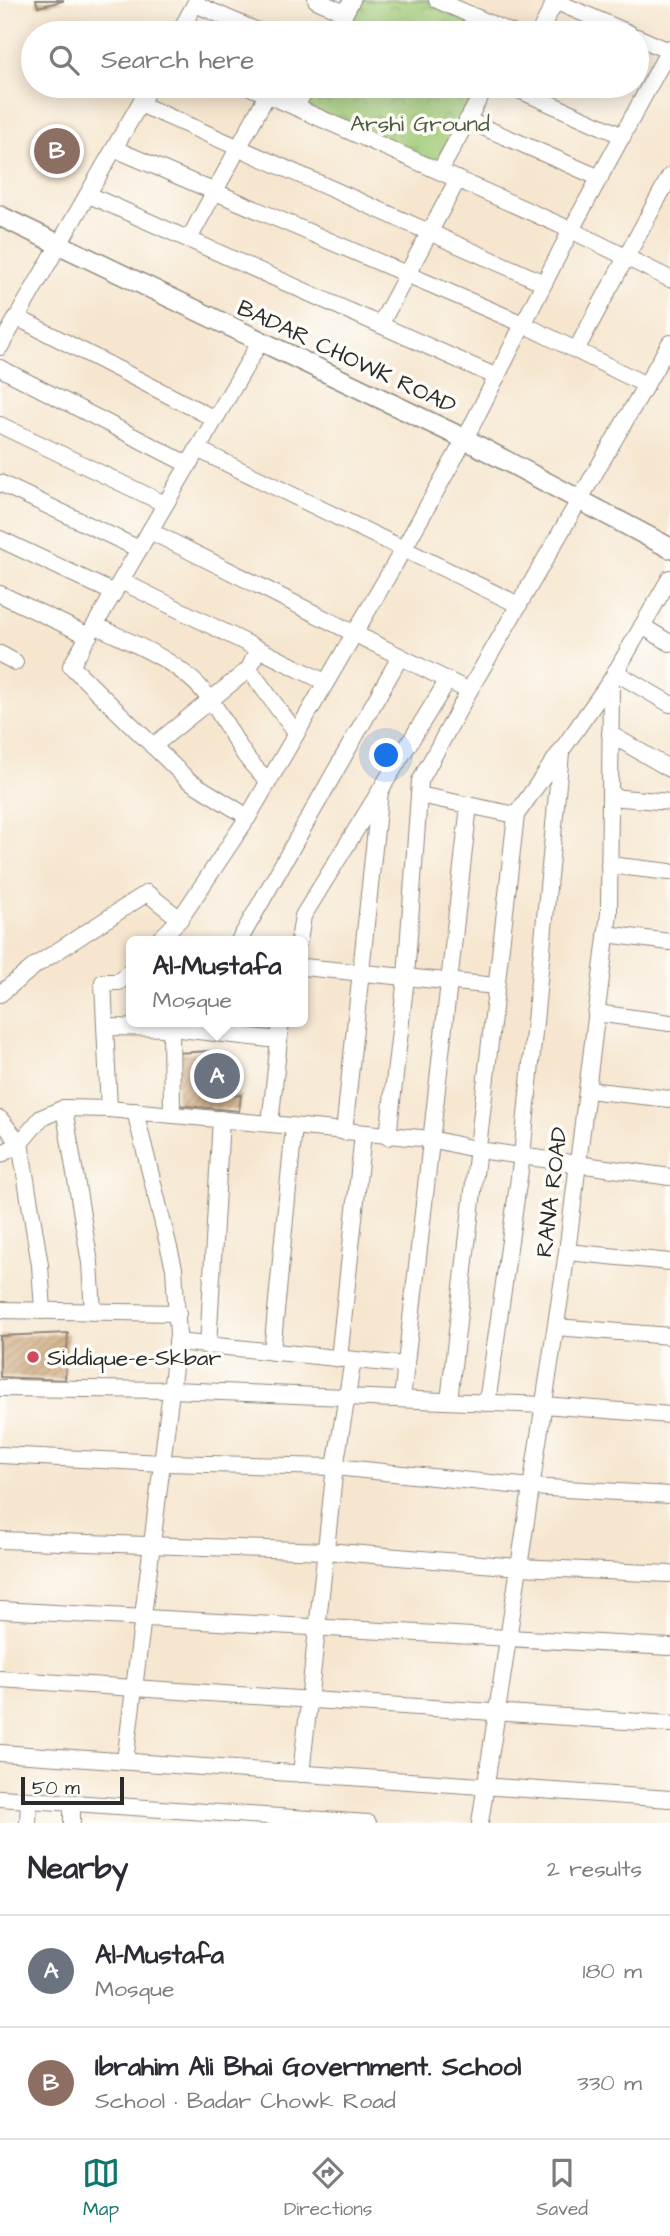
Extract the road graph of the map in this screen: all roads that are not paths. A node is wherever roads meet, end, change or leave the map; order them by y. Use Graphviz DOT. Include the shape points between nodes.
graph roads {
  1 [pos="316,0"];
  2 [pos="437,0"];
  3 [pos="554,1"];
  4 [pos="196,2"];
  5 [pos="349,6"];
  6 [pos="186,21"];
  7 [pos="236,21"];
  8 [pos="485,21"];
  9 [pos="545,21"];
  10 [pos="601,21"];
  11 [pos="649,42"];
  12 [pos="669,49"];
  13 [pos="649,87"];
  14 [pos="143,98"];
  15 [pos="265,98"];
  16 [pos="276,98"];
  17 [pos="301,98"];
  18 [pos="479,98"];
  19 [pos="538,98"];
  20 [pos="643,98"];
  21 [pos="140,104"];
  22 [pos="296,107"];
  23 [pos="467,120"];
  24 [pos="623,135"];
  25 [pos="239,147"];
  26 [pos="115,149"];
  27 [pos="440,172"];
  28 [pos="670,176"];
  29 [pos="600,178"];
  30 [pos="457,179"];
  31 [pos="214,192"];
  32 [pos="89,195"];
  33 [pos="0,216"];
  34 [pos="571,230"];
  35 [pos="430,232"];
  36 [pos="188,239"];
  37 [pos="60,247"];
  38 [pos="627,257"];
  39 [pos="407,274"];
  40 [pos="670,279"];
  41 [pos="544,283"];
  42 [pos="18,318"];
  43 [pos="523,324"];
  44 [pos="380,325"];
  45 [pos="260,342"];
  46 [pos="670,343"];
  47 [pos="0,347"];
  48 [pos="576,350"];
  49 [pos="0,368"];
  50 [pos="497,377"];
  51 [pos="646,385"];
  52 [pos="215,419"];
  53 [pos="0,425"];
  54 [pos="465,439"];
  55 [pos="197,449"];
  56 [pos="188,465"];
  57 [pos="0,483"];
  58 [pos="582,500"];
  59 [pos="165,505"];
  60 [pos="150,531"];
  61 [pos="0,539"];
  62 [pos="404,548"];
  63 [pos="670,548"];
  64 [pos="139,549"];
  65 [pos="670,578"];
  66 [pos="117,587"];
  67 [pos="0,594"];
  68 [pos="520,605"];
  69 [pos="642,626"];
  70 [pos="92,630"];
  71 [pos="354,633"];
  72 [pos="670,643"];
  73 [pos="258,649"];
  74 [pos="0,654"];
  75 [pos="400,657"];
  76 [pos="15,662"];
  77 [pos="249,670"];
  78 [pos="613,676"];
  79 [pos="448,680"];
  80 [pos="325,682"];
  81 [pos="469,691"];
  82 [pos="209,699"];
  83 [pos="670,704"];
  84 [pos="296,733"];
  85 [pos="610,734"];
  86 [pos="153,746"];
  87 [pos="561,751"];
  88 [pos="670,769"];
  89 [pos="269,780"];
  90 [pos="380,790"];
  91 [pos="419,795"];
  92 [pos="610,796"];
  93 [pos="670,802"];
  94 [pos="469,805"];
  95 [pos="516,815"];
  96 [pos="248,817"];
  97 [pos="609,865"];
  98 [pos="670,873"];
  99 [pos="180,919"];
  100 [pos="606,934"];
  101 [pos="163,936"];
  102 [pos="242,936"];
  103 [pos="300,936"];
  104 [pos="670,943"];
  105 [pos="308,967"];
  106 [pos="361,972"];
  107 [pos="126,975"];
  108 [pos="405,977"];
  109 [pos="448,981"];
  110 [pos="496,986"];
  111 [pos="0,994"];
  112 [pos="597,1013"];
  113 [pos="670,1023"];
  114 [pos="105,1027"];
  115 [pos="280,1027"];
  116 [pos="171,1028"];
  117 [pos="222,1028"];
  118 [pos="279,1040"];
  119 [pos="587,1090"];
  120 [pos="670,1099"];
  121 [pos="64,1108"];
  122 [pos="109,1109"];
  123 [pos="135,1111"];
  124 [pos="172,1114"];
  125 [pos="0,1119"];
  126 [pos="221,1119"];
  127 [pos="270,1124"];
  128 [pos="294,1127"];
  129 [pos="344,1132"];
  130 [pos="363,1134"];
  131 [pos="388,1137"];
  132 [pos="430,1139"];
  133 [pos="20,1143"];
  134 [pos="479,1150"];
  135 [pos="0,1155"];
  136 [pos="522,1156"];
  137 [pos="578,1164"];
  138 [pos="670,1177"];
  139 [pos="567,1252"];
  140 [pos="670,1262"];
  141 [pos="0,1310"];
  142 [pos="43,1311"];
  143 [pos="93,1312"];
  144 [pos="178,1313"];
  145 [pos="556,1327"];
  146 [pos="670,1336"];
  147 [pos="177,1342"];
  148 [pos="208,1346"];
  149 [pos="272,1352"];
  150 [pos="346,1359"];
  151 [pos="406,1366"];
  152 [pos="0,1388"];
  153 [pos="173,1390"];
  154 [pos="347,1399"];
  155 [pos="402,1399"];
  156 [pos="449,1401"];
  157 [pos="487,1403"];
  158 [pos="544,1405"];
  159 [pos="670,1415"];
  160 [pos="0,1455"];
  161 [pos="163,1464"];
  162 [pos="335,1467"];
  163 [pos="531,1487"];
  164 [pos="670,1495"];
  165 [pos="0,1539"];
  166 [pos="150,1545"];
  167 [pos="326,1551"];
  168 [pos="519,1567"];
  169 [pos="670,1574"];
  170 [pos="0,1610"];
  171 [pos="142,1617"];
  172 [pos="318,1627"];
  173 [pos="509,1636"];
  174 [pos="670,1647"];
  175 [pos="0,1679"];
  176 [pos="133,1689"];
  177 [pos="308,1702"];
  178 [pos="496,1714"];
  179 [pos="670,1724"];
  180 [pos="0,1753"];
  181 [pos="125,1761"];
  182 [pos="301,1774"];
  183 [pos="486,1786"];
  184 [pos="0,1798"];
  185 [pos="670,1799"];
  186 [pos="29,1800"];
  187 [pos="72,1803"];
  188 [pos="114,1806"];
  189 [pos="158,1816"];
  190 [pos="198,1817"];
  191 [pos="286,1820"];
  192 [pos="28,1823"];
  193 [pos="72,1823"];
  194 [pos="113,1823"];
  195 [pos="368,1823"];
  196 [pos="480,1823"];
  1 -- 5 [label="street"];
  2 -- 8 [label="street"];
  3 -- 9 [label="street"];
  3 -- 10 [label="street"];
  4 -- 6 [label="street"];
  4 -- 7 [label="street"];
  11 -- 12 [label="street"];
  12 -- 13 [label="street"];
  14 -- 21 [label="street"];
  15 -- 25 [label="street"];
  16 -- 22 [label="street"];
  17 -- 22 [label="street"];
  18 -- 23 [label="street"];
  19 -- 24 [label="street"];
  20 -- 24 [label="street"];
  21 -- 25 [label="street"];
  21 -- 26 [label="street"];
  22 -- 27 [label="street"];
  23 -- 27 [label="street"];
  23 -- 29 [label="street"];
  24 -- 29 [label="street"];
  25 -- 31 [label="street"];
  25 -- 35 [label="street"];
  26 -- 31 [label="street"];
  26 -- 32 [label="street"];
  27 -- 30 [label="street"];
  28 -- 38 [label="street"];
  29 -- 34 [label="street"];
  30 -- 34 [label="street"];
  30 -- 35 [label="street"];
  31 -- 36 [label="street"];
  31 -- 39 [label="street"];
  32 -- 36 [label="street"];
  32 -- 37 [label="street"];
  33 -- 37 [label="main road, BADAR CHOWK ROAD"];
  34 -- 38 [label="street"];
  34 -- 41 [label="street"];
  35 -- 39 [label="street"];
  35 -- 41 [label="street"];
  36 -- 44 [label="street"];
  37 -- 42 [label="street"];
  37 -- 45 [label="main road, BADAR CHOWK ROAD"];
  38 -- 40 [label="street"];
  38 -- 48 [label="street"];
  39 -- 43 [label="street"];
  39 -- 44 [label="street"];
  41 -- 43 [label="street"];
  42 -- 47 [label="street"];
  42 -- 52 [label="street"];
  43 -- 48 [label="street"];
  43 -- 50 [label="street"];
  44 -- 50 [label="street"];
  45 -- 52 [label="street"];
  45 -- 54 [label="main road, BADAR CHOWK ROAD"];
  46 -- 51 [label="street"];
  48 -- 51 [label="street"];
  49 -- 56 [label="street"];
  50 -- 54 [label="street"];
  51 -- 58 [label="street"];
  52 -- 55 [label="street"];
  53 -- 59 [label="street"];
  54 -- 58 [label="main road, BADAR CHOWK ROAD"];
  54 -- 62 [label="street"];
  55 -- 56 [label="street"];
  55 -- 62 [label="street"];
  56 -- 59 [label="street"];
  57 -- 64 [label="street"];
  58 -- 63 [label="main road, BADAR CHOWK ROAD"];
  58 -- 68 [label="street"];
  59 -- 60 [label="street"];
  60 -- 64 [label="street"];
  60 -- 71 [label="street"];
  61 -- 66 [label="street"];
  62 -- 68 [label="street"];
  62 -- 71 [label="street"];
  64 -- 66 [label="street"];
  65 -- 69 [label="street, RANA ROAD"];
  66 -- 70 [label="street"];
  66 -- 73 [label="street"];
  67 -- 70 [label="street"];
  68 -- 81 [label="street"];
  69 -- 72 [label="street"];
  69 -- 78 [label="street, RANA ROAD"];
  70 -- 82 [label="street" via="157,655"];
  70 -- 86 [label="street" via="71,666"];
  71 -- 75 [label="street"];
  71 -- 80 [label="street"];
  73 -- 77 [label="street"];
  73 -- 80 [label="street"];
  74 -- 76 [label="street"];
  75 -- 79 [label="street"];
  75 -- 102 [label="street"];
  77 -- 82 [label="street"];
  77 -- 84 [label="street"];
  78 -- 83 [label="street"];
  78 -- 85 [label="street, RANA ROAD"];
  78 -- 87 [label="street"];
  79 -- 81 [label="street"];
  79 -- 90 [label="street"];
  80 -- 84 [label="street"];
  81 -- 91 [label="street" via="420,781"];
  82 -- 86 [label="street"];
  82 -- 89 [label="street" via="252,768"];
  84 -- 89 [label="street"];
  85 -- 88 [label="street"];
  85 -- 92 [label="street, RANA ROAD"];
  86 -- 96 [label="street" via="188,780"];
  87 -- 95 [label="street"];
  87 -- 136 [label="street"];
  89 -- 96 [label="street"];
  90 -- 103 [label="street" via="303,916"];
  90 -- 106 [label="street"];
  91 -- 94 [label="street"];
  91 -- 108 [label="street"];
  92 -- 93 [label="street"];
  92 -- 97 [label="street, RANA ROAD"];
  94 -- 95 [label="street"];
  94 -- 109 [label="street"];
  95 -- 110 [label="street"];
  96 -- 99 [label="street"];
  97 -- 98 [label="street"];
  97 -- 100 [label="street, RANA ROAD"];
  99 -- 101 [label="street"];
  99 -- 111 [label="street" via="147,893 36,965"];
  100 -- 104 [label="street"];
  100 -- 112 [label="street, RANA ROAD"];
  105 -- 106 [label="street"];
  106 -- 108 [label="street"];
  106 -- 129 [label="street"];
  107 -- 114 [label="street" via="119,982 103,982"];
  108 -- 109 [label="street"];
  108 -- 131 [label="street"];
  109 -- 110 [label="street"];
  109 -- 132 [label="street"];
  110 -- 134 [label="street"];
  112 -- 113 [label="street"];
  112 -- 119 [label="street, RANA ROAD"];
  114 -- 116 [label="street"];
  114 -- 122 [label="street"];
  115 -- 118 [label="street"];
  116 -- 117 [label="street"];
  116 -- 124 [label="street"];
  117 -- 118 [label="street"];
  118 -- 127 [label="street"];
  119 -- 120 [label="street"];
  119 -- 137 [label="street, RANA ROAD"];
  121 -- 122 [label="street"];
  121 -- 133 [label="street" via="41,1118"];
  121 -- 143 [label="street" via="90,1263"];
  122 -- 123 [label="street"];
  123 -- 124 [label="street"];
  123 -- 144 [label="street" via="174,1268"];
  124 -- 126 [label="street"];
  125 -- 133 [label="street"];
  126 -- 127 [label="street"];
  126 -- 148 [label="street"];
  127 -- 128 [label="street"];
  128 -- 129 [label="street"];
  128 -- 149 [label="street"];
  129 -- 130 [label="street"];
  130 -- 131 [label="street"];
  130 -- 150 [label="street"];
  131 -- 132 [label="street"];
  132 -- 134 [label="street"];
  132 -- 151 [label="street"];
  133 -- 135 [label="street"];
  133 -- 142 [label="street"];
  134 -- 136 [label="street"];
  134 -- 156 [label="street"];
  136 -- 137 [label="street"];
  136 -- 157 [label="street"];
  137 -- 138 [label="street"];
  137 -- 139 [label="street, RANA ROAD"];
  139 -- 140 [label="street"];
  139 -- 145 [label="street, RANA ROAD"];
  141 -- 142 [label="street"];
  142 -- 143 [label="street"];
  143 -- 144 [label="street"];
  144 -- 147 [label="street"];
  145 -- 146 [label="street"];
  145 -- 158 [label="street, RANA ROAD"];
  147 -- 148 [label="street"];
  147 -- 153 [label="street"];
  148 -- 149 [label="street"];
  149 -- 150 [label="street"];
  150 -- 151 [label="street"];
  150 -- 154 [label="street"];
  151 -- 155 [label="street"];
  152 -- 153 [label="street"];
  153 -- 154 [label="street"];
  153 -- 161 [label="street"];
  154 -- 155 [label="street"];
  154 -- 162 [label="street"];
  155 -- 156 [label="street"];
  156 -- 157 [label="street"];
  157 -- 158 [label="street"];
  158 -- 159 [label="street"];
  158 -- 163 [label="street, RANA ROAD"];
  160 -- 161 [label="street"];
  161 -- 162 [label="street"];
  161 -- 166 [label="street"];
  162 -- 163 [label="street"];
  162 -- 167 [label="street"];
  163 -- 164 [label="street"];
  163 -- 168 [label="street, RANA ROAD"];
  165 -- 166 [label="street"];
  166 -- 167 [label="street"];
  166 -- 171 [label="street"];
  167 -- 168 [label="street"];
  167 -- 172 [label="street"];
  168 -- 169 [label="street"];
  168 -- 173 [label="street, RANA ROAD"];
  170 -- 171 [label="street"];
  171 -- 172 [label="street"];
  171 -- 176 [label="street"];
  172 -- 173 [label="street"];
  172 -- 177 [label="street"];
  173 -- 174 [label="street"];
  173 -- 178 [label="street, RANA ROAD"];
  175 -- 176 [label="street"];
  176 -- 177 [label="street"];
  176 -- 181 [label="street"];
  177 -- 178 [label="street"];
  177 -- 182 [label="street"];
  178 -- 179 [label="street"];
  178 -- 183 [label="street, RANA ROAD"];
  180 -- 181 [label="street"];
  181 -- 182 [label="street"];
  182 -- 183 [label="street"];
  183 -- 185 [label="street"];
  183 -- 196 [label="street, RANA ROAD"];
  184 -- 186 [label="street"];
  186 -- 187 [label="street"];
  186 -- 192 [label="street"];
  187 -- 188 [label="street"];
  187 -- 193 [label="street"];
  188 -- 189 [label="street"];
  188 -- 194 [label="street"];
  189 -- 190 [label="street"];
  190 -- 191 [label="street"];
  191 -- 195 [label="street"];
}
